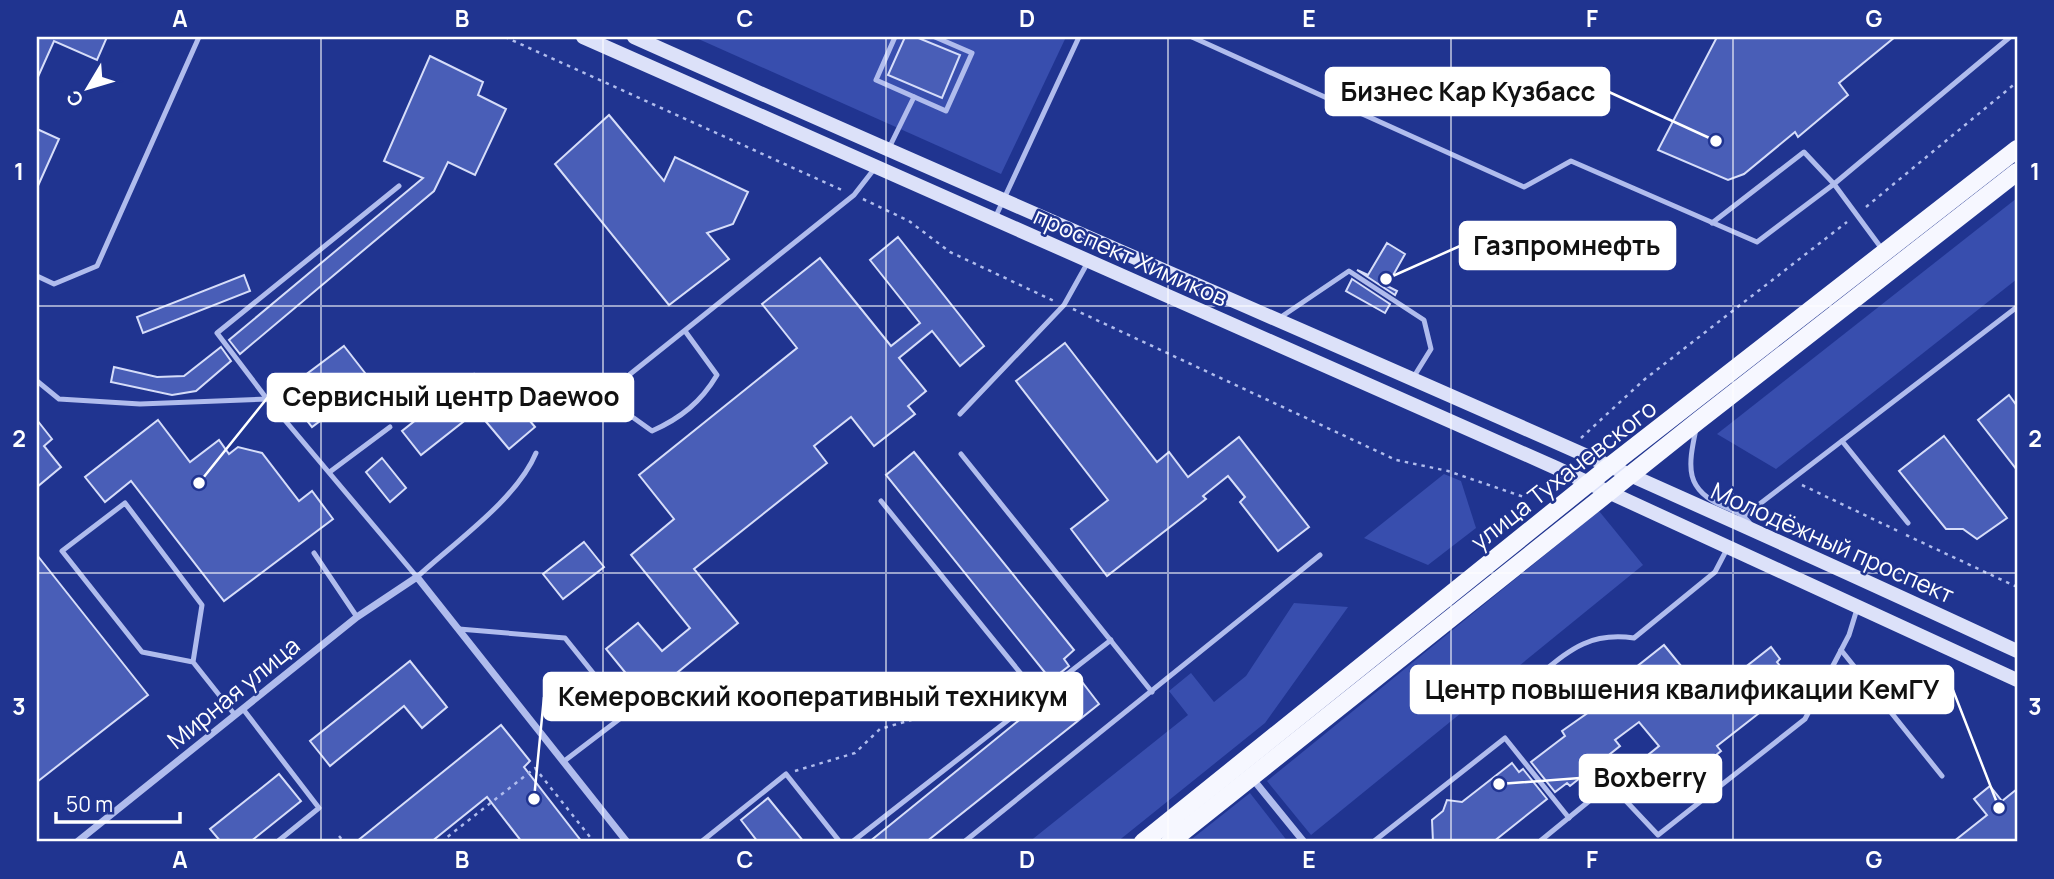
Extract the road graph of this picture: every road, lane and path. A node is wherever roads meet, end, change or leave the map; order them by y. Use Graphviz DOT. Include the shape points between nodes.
graph roads {
  1 [pos="199,37"];
  2 [pos="505,37"];
  3 [pos="583,37"];
  4 [pos="634,37"];
  5 [pos="895,37"];
  6 [pos="935,37"];
  7 [pos="1079,37"];
  8 [pos="1192,37"];
  9 [pos="1214,37"];
  10 [pos="2010,37"];
  11 [pos="1210,45"];
  12 [pos="2017,82"];
  13 [pos="914,97"];
  14 [pos="2017,149"];
  15 [pos="888,150"];
  16 [pos="876,166"];
  17 [pos="2017,172"];
  18 [pos="1834,184"];
  19 [pos="399,186"];
  20 [pos="854,195"];
  21 [pos="1002,202"];
  22 [pos="1856,215"];
  23 [pos="994,219"];
  24 [pos="1712,222"];
  25 [pos="1884,252"];
  26 [pos="1088,261"];
  27 [pos="37,276"];
  28 [pos="1064,305"];
  29 [pos="2017,307"];
  30 [pos="1275,321"];
  31 [pos="685,331"];
  32 [pos="37,380"];
  33 [pos="1412,380"];
  34 [pos="268,399"];
  35 [pos="960,414"];
  36 [pos="1698,421"];
  37 [pos="390,427"];
  38 [pos="1578,441"];
  39 [pos="1842,441"];
  40 [pos="536,453"];
  41 [pos="961,454"];
  42 [pos="1610,466"];
  43 [pos="331,471"];
  44 [pos="1630,475"];
  45 [pos="1588,483"];
  46 [pos="1608,492"];
  47 [pos="1524,498"];
  48 [pos="881,501"];
  49 [pos="1662,516"];
  50 [pos="1744,516"];
  51 [pos="1908,523"];
  52 [pos="1757,534"];
  53 [pos="1728,546"];
  54 [pos="314,553"];
  55 [pos="1320,555"];
  56 [pos="417,576"];
  57 [pos="1858,606"];
  58 [pos="357,617"];
  59 [pos="459,629"];
  60 [pos="1111,640"];
  61 [pos="1841,650"];
  62 [pos="2017,651"];
  63 [pos="193,662"];
  64 [pos="2017,680"];
  65 [pos="1152,692"];
  66 [pos="1039,696"];
  67 [pos="1546,706"];
  68 [pos="243,709"];
  69 [pos="235,715"];
  70 [pos="1004,724"];
  71 [pos="564,762"];
  72 [pos="786,774"];
  73 [pos="1942,776"];
  74 [pos="1251,777"];
  75 [pos="1569,817"];
  76 [pos="339,836"];
  77 [pos="77,842"];
  78 [pos="277,842"];
  79 [pos="345,842"];
  80 [pos="441,842"];
  81 [pos="594,842"];
  82 [pos="627,842"];
  83 [pos="701,842"];
  84 [pos="840,842"];
  85 [pos="852,842"];
  86 [pos="964,842"];
  87 [pos="1143,842"];
  88 [pos="1170,842"];
  89 [pos="1304,842"];
  90 [pos="1373,842"];
  91 [pos="1539,842"];
  1 -- 27 [label="lane" via="97,266 54,284"];
  2 -- 20 [label="path"];
  3 -- 16 [label="main road, проспект Химиков"];
  4 -- 15 [label="main road, проспект Химиков"];
  5 -- 13 [label="lane" via="876,80"];
  6 -- 13 [label="lane" via="972,53 946,111"];
  7 -- 21 [label="lane"];
  8 -- 11 [label="lane"];
  9 -- 11 [label="lane"];
  10 -- 18 [label="lane"];
  11 -- 24 [label="lane" via="1524,187 1571,161"];
  12 -- 22 [label="path"];
  13 -- 15 [label="lane"];
  14 -- 25 [label="main road, улица Тухачевского"];
  15 -- 21 [label="main road, проспект Химиков"];
  16 -- 20 [label="lane"];
  16 -- 23 [label="main road, проспект Химиков"];
  17 -- 36 [label="main road, улица Тухачевского"];
  18 -- 22 [label="lane"];
  18 -- 24 [label="lane" via="1757,242"];
  18 -- 24 [label="lane" via="1804,152"];
  19 -- 34 [label="lane" via="217,333"];
  20 -- 28 [label="path" via="909,221 950,252"];
  20 -- 31 [label="lane"];
  21 -- 23 [label="lane"];
  21 -- 30 [label="main road, проспект Химиков"];
  22 -- 25 [label="lane"];
  22 -- 38 [label="path" via="1645,379"];
  23 -- 26 [label="main road, проспект Химиков"];
  25 -- 42 [label="main road, улица Тухачевского"];
  26 -- 28 [label="lane"];
  26 -- 45 [label="main road, проспект Химиков"];
  28 -- 35 [label="lane"];
  28 -- 47 [label="path" via="1395,460 1448,471"];
  29 -- 39 [label="lane"];
  30 -- 33 [label="main road, проспект Химиков"];
  30 -- 33 [label="lane" via="1349,271 1424,320 1431,349"];
  31 -- 31 [label="lane" via="717,375 704,397 675,421 652,431 631,416 619,383"];
  32 -- 34 [label="lane" via="59,399 140,404"];
  33 -- 42 [label="main road, проспект Химиков"];
  34 -- 43 [label="lane"];
  36 -- 44 [label="main road, улица Тухачевского"];
  36 -- 50 [label="lane" via="1690,459 1693,486 1709,501"];
  37 -- 43 [label="lane"];
  39 -- 50 [label="lane"];
  39 -- 51 [label="lane"];
  40 -- 56 [label="lane" via="528,472 508,494"];
  41 -- 60 [label="lane"];
  42 -- 44 [label="main road, проспект Химиков"];
  42 -- 45 [label="main road, улица Тухачевского"];
  43 -- 56 [label="lane"];
  44 -- 46 [label="main road, улица Тухачевского"];
  44 -- 52 [label="main road, Молодёжный проспект"];
  45 -- 46 [label="main road, проспект Химиков"];
  45 -- 87 [label="main road, улица Тухачевского"];
  46 -- 49 [label="main road, проспект Химиков"];
  46 -- 74 [label="main road, улица Тухачевского"];
  48 -- 66 [label="lane"];
  49 -- 53 [label="main road, Молодёжный проспект"];
  50 -- 52 [label="lane"];
  52 -- 62 [label="main road, Молодёжный проспект"];
  53 -- 57 [label="main road, Молодёжный проспект"];
  53 -- 67 [label="lane" via="1715,572 1634,638 1611,635 1582,642 1528,684"];
  54 -- 58 [label="lane"];
  55 -- 65 [label="lane"];
  56 -- 58 [label="street, Мирная улица"];
  56 -- 59 [label="street"];
  57 -- 61 [label="lane"];
  57 -- 64 [label="main road, Молодёжный проспект"];
  58 -- 68 [label="street, Мирная улица"];
  59 -- 71 [label="street"];
  59 -- 71 [label="lane" via="565,638 626,714"];
  60 -- 65 [label="lane"];
  60 -- 66 [label="lane"];
  61 -- 73 [label="lane"];
  61 -- 75 [label="lane" via="1805,719 1658,835 1610,785"];
  63 -- 63 [label="lane" via="202,605 125,503 62,551 142,652"];
  63 -- 69 [label="lane"];
  65 -- 86 [label="lane"];
  66 -- 70 [label="lane"];
  68 -- 69 [label="street, Мирная улица"];
  68 -- 78 [label="lane" via="318,808"];
  69 -- 77 [label="street, Мирная улица"];
  70 -- 72 [label="path" via="963,712 911,720 880,729 855,753"];
  70 -- 85 [label="lane"];
  71 -- 82 [label="street"];
  72 -- 83 [label="lane"];
  72 -- 84 [label="lane"];
  74 -- 88 [label="main road, улица Тухачевского"];
  74 -- 89 [label="street"];
  75 -- 90 [label="lane" via="1505,738"];
  75 -- 91 [label="lane"];
  76 -- 79 [label="path"];
  80 -- 81 [label="path" via="536,768"];
}
